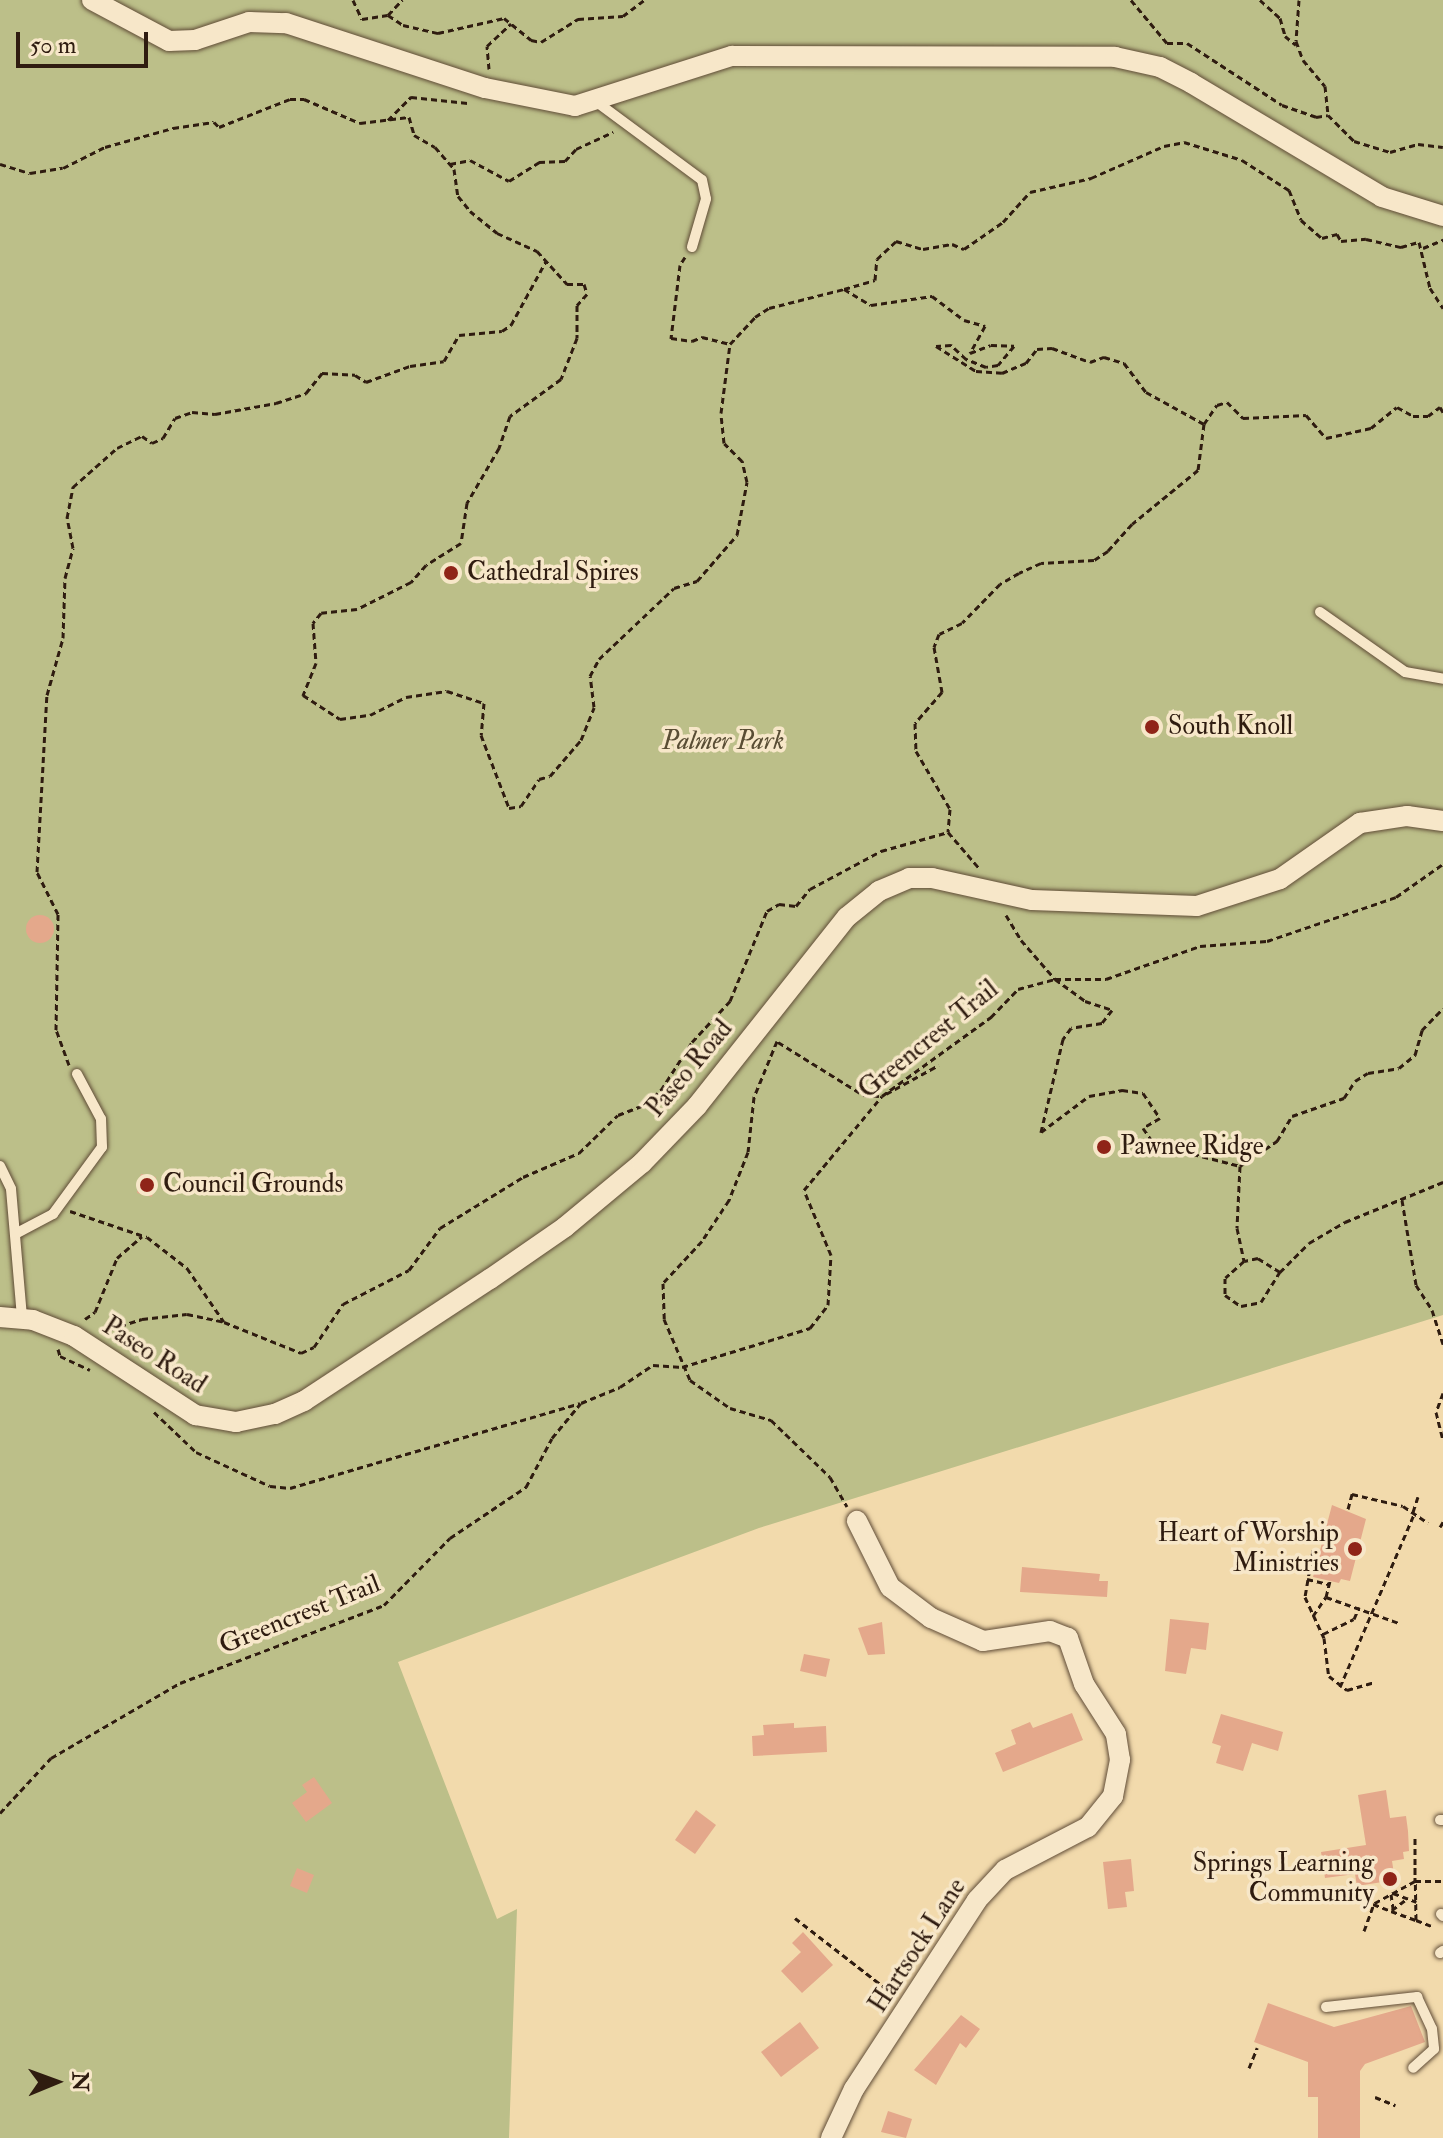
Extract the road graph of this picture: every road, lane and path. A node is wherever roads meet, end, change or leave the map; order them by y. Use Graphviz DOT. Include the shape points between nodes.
graph roads {
  1 [pos="92,0"];
  2 [pos="353,0"];
  3 [pos="402,0"];
  4 [pos="644,0"];
  5 [pos="1131,0"];
  6 [pos="1260,0"];
  7 [pos="1299,0"];
  8 [pos="388,15"];
  9 [pos="511,24"];
  10 [pos="1299,47"];
  11 [pos="485,88"];
  12 [pos="598,103"];
  13 [pos="1328,115"];
  14 [pos="388,120"];
  15 [pos="621,124"];
  16 [pos="1443,147"];
  17 [pos="0,164"];
  18 [pos="450,164"];
  19 [pos="1443,216"];
  20 [pos="1443,240"];
  21 [pos="692,247"];
  22 [pos="1423,248"];
  23 [pos="546,261"];
  24 [pos="844,289"];
  25 [pos="1443,308"];
  26 [pos="730,344"];
  27 [pos="1443,412"];
  28 [pos="1204,424"];
  29 [pos="1320,612"];
  30 [pos="1443,679"];
  31 [pos="946,802"];
  32 [pos="1443,821"];
  33 [pos="948,832"];
  34 [pos="1443,864"];
  35 [pos="1055,979"];
  36 [pos="1443,1008"];
  37 [pos="758,1029"];
  38 [pos="777,1041"];
  39 [pos="939,1065"];
  40 [pos="77,1074"];
  41 [pos="882,1096"];
  42 [pos="0,1166"];
  43 [pos="1240,1166"];
  44 [pos="1443,1182"];
  45 [pos="1402,1200"];
  46 [pos="59,1207"];
  47 [pos="17,1233"];
  48 [pos="142,1236"];
  49 [pos="1244,1261"];
  50 [pos="1280,1272"];
  51 [pos="0,1317"];
  52 [pos="22,1318"];
  53 [pos="224,1322"];
  54 [pos="80,1340"];
  55 [pos="1443,1344"];
  56 [pos="682,1367"];
  57 [pos="1443,1393"];
  58 [pos="581,1403"];
  59 [pos="150,1408"];
  60 [pos="1443,1440"];
  61 [pos="1418,1497"];
  62 [pos="1348,1509"];
  63 [pos="1414,1514"];
  64 [pos="857,1521"];
  65 [pos="1443,1522"];
  66 [pos="1428,1523"];
  67 [pos="1440,1527"];
  68 [pos="1313,1550"];
  69 [pos="1307,1579"];
  70 [pos="1326,1597"];
  71 [pos="1359,1607"];
  72 [pos="1372,1611"];
  73 [pos="1313,1616"];
  74 [pos="1399,1623"];
  75 [pos="1323,1634"];
  76 [pos="1375,1682"];
  77 [pos="1340,1687"];
  78 [pos="0,1813"];
  79 [pos="1415,1838"];
  80 [pos="1415,1881"];
  81 [pos="1441,1881"];
  82 [pos="1392,1894"];
  83 [pos="1408,1898"];
  84 [pos="1416,1902"];
  85 [pos="1374,1904"];
  86 [pos="1392,1910"];
  87 [pos="795,1918"];
  88 [pos="1416,1920"];
  89 [pos="1435,1927"];
  90 [pos="1364,1931"];
  91 [pos="893,1994"];
  92 [pos="1326,2007"];
  93 [pos="1257,2048"];
  94 [pos="1249,2068"];
  95 [pos="1413,2068"];
  96 [pos="1375,2097"];
  97 [pos="1395,2105"];
  98 [pos="831,2138"];
  1 -- 11 [label="street" via="169,41 195,40 249,22 286,23"];
  2 -- 8 [label="path" via="362,19"];
  3 -- 8 [label="path"];
  4 -- 9 [label="path" via="623,16 578,19 541,42"];
  5 -- 13 [label="path" via="1167,43 1187,43 1282,105 1316,117"];
  6 -- 10 [label="path"];
  7 -- 10 [label="path"];
  8 -- 9 [label="path" via="403,25 438,33 489,18"];
  9 -- 11 [label="path" via="487,46"];
  10 -- 13 [label="path" via="1325,86"];
  11 -- 12 [label="street" via="562,105"];
  11 -- 14 [label="path" via="480,98 467,104 430,97 404,100"];
  12 -- 15 [label="lane"];
  12 -- 19 [label="street" via="732,56 1115,57 1160,67 1382,197"];
  13 -- 16 [label="path" via="1364,145 1402,152 1418,144"];
  14 -- 17 [label="path" via="376,117 360,123 304,99 290,99 219,127 214,122 173,128 105,147 63,168 30,173"];
  14 -- 18 [label="path" via="409,117 414,135"];
  15 -- 18 [label="path" via="565,161 539,162 509,181 470,160"];
  15 -- 21 [label="lane" via="702,180 706,199"];
  18 -- 23 [label="path" via="458,196 470,211"];
  20 -- 22 [label="path"];
  21 -- 26 [label="path" via="680,265 671,338 702,337"];
  22 -- 24 [label="path" via="1419,242 1401,247 1366,239 1341,241 1337,234 1322,238 1301,220 1289,190 1242,160 1184,142 1091,178 1030,192 1003,222 964,249 952,244 923,249 896,241 877,259 875,280"];
  22 -- 25 [label="path" via="1430,288"];
  23 -- 26 [label="path" via="575,285 584,284 587,294 577,305 577,338 561,379 510,416 499,448 467,503 461,543 426,565 411,582 357,609 321,613 313,623 316,663 303,695 340,719 370,715 406,697 447,691 484,703 481,735 509,808 521,806 539,779 550,776 581,740 594,707 590,676 599,659 674,588 697,581 737,535 748,496 742,461 731,454 723,433"];
  23 -- 40 [label="path" via="511,325 502,331 459,335 444,361 410,366 366,382 355,375 322,373 306,393 276,403 215,414 192,412 175,418 163,438 152,443 142,436 117,448 73,487 67,518 73,548 65,578 63,638 47,695 37,872 58,914 56,1030 64,1061"];
  24 -- 26 [label="path" via="769,308"];
  24 -- 28 [label="path" via="871,305 932,296 964,320 985,326 970,353 991,345 1014,346 998,365 986,367 951,345 936,346 976,371 1002,373 1026,363 1037,349 1052,348 1090,362 1112,359 1124,363 1146,392"];
  27 -- 28 [label="path" via="1440,407 1428,416 1413,416 1397,407 1371,428 1326,438 1306,415 1243,418 1227,402 1217,405"];
  28 -- 31 [label="path" via="1198,470 1132,524 1108,551 1094,560 1041,563 1019,573 1000,584 962,623 939,634 934,658 942,692 915,723 914,736 921,762"];
  29 -- 30 [label="lane" via="1405,672"];
  32 -- 37 [label="street, Paseo Road" via="1407,816 1360,823 1280,879 1197,906 1077,905 909,878 879,891 847,917"];
  33 -- 53 [label="path" via="881,851 810,889 796,906 779,904 767,911 730,1001 692,1042 661,1090 646,1104 618,1115 579,1153 523,1177 440,1228 409,1270 343,1304 314,1347 301,1353"];
  34 -- 35 [label="path, Greencrest Trail" via="1396,897 1267,941 1200,946 1093,982"];
  35 -- 41 [label="path, Greencrest Trail" via="1018,989 991,1017"];
  35 -- 43 [label="path" via="1085,1001 1112,1010 1102,1023 1071,1028 1063,1039 1041,1132 1089,1096 1122,1090 1143,1093 1160,1118 1143,1128 1154,1144"];
  36 -- 43 [label="path" via="1422,1030 1415,1055 1399,1068 1368,1073 1344,1098 1292,1116 1277,1141"];
  37 -- 38 [label="path"];
  37 -- 54 [label="street, Paseo Road" via="653,1152 565,1227 304,1401 254,1420 209,1419 163,1398"];
  38 -- 41 [label="path" via="863,1095"];
  38 -- 56 [label="path" via="754,1097 748,1152 729,1200 702,1241 663,1283 664,1319"];
  39 -- 41 [label="path"];
  40 -- 46 [label="lane" via="101,1119 102,1147"];
  41 -- 56 [label="path, Greencrest Trail" via="804,1190 831,1255 824,1314 810,1328 776,1341"];
  42 -- 47 [label="lane" via="11,1189"];
  43 -- 49 [label="path" via="1237,1228"];
  44 -- 45 [label="path"];
  45 -- 50 [label="path" via="1309,1243"];
  45 -- 55 [label="path" via="1416,1285 1432,1310"];
  46 -- 47 [label="lane"];
  46 -- 48 [label="path"];
  47 -- 52 [label="lane"];
  48 -- 53 [label="path" via="176,1256"];
  48 -- 54 [label="path" via="117,1258"];
  49 -- 50 [label="path" via="1258,1258"];
  49 -- 50 [label="path" via="1232,1269 1224,1286 1232,1303 1241,1306 1268,1296"];
  51 -- 52 [label="street, Paseo Road"];
  52 -- 54 [label="street, Paseo Road"];
  53 -- 54 [label="path" via="187,1314 142,1319"];
  56 -- 58 [label="path, Greencrest Trail" via="653,1365 620,1387"];
  56 -- 64 [label="path" via="708,1397 782,1429 830,1477"];
  57 -- 60 [label="path" via="1436,1412"];
  58 -- 59 [label="path" via="290,1488 270,1486 196,1452"];
  58 -- 78 [label="path, Greencrest Trail" via="552,1438 526,1487 450,1538 384,1605 167,1690 51,1758"];
  61 -- 63 [label="path"];
  62 -- 63 [label="path" via="1352,1494"];
  63 -- 66 [label="path"];
  63 -- 72 [label="path"];
  64 -- 98 [label="street, Hartsock Lane" via="890,1587 931,1618 983,1641 1050,1631 1068,1638 1084,1684 1116,1734 1120,1760 1113,1796 1088,1827 1005,1870 977,1900 854,2089"];
  65 -- 67 [label="path"];
  68 -- 69 [label="path"];
  69 -- 70 [label="path" via="1329,1582"];
  69 -- 73 [label="path" via="1305,1597"];
  70 -- 71 [label="path"];
  70 -- 73 [label="path"];
  71 -- 72 [label="path"];
  71 -- 75 [label="path" via="1354,1619"];
  72 -- 74 [label="path"];
  72 -- 77 [label="path"];
  73 -- 75 [label="path"];
  75 -- 77 [label="path" via="1329,1676"];
  76 -- 77 [label="path"];
  79 -- 80 [label="path"];
  80 -- 81 [label="path"];
  80 -- 82 [label="path"];
  80 -- 84 [label="path"];
  82 -- 83 [label="path"];
  82 -- 85 [label="path"];
  82 -- 86 [label="path"];
  83 -- 84 [label="path"];
  83 -- 86 [label="path"];
  84 -- 88 [label="path"];
  85 -- 86 [label="path"];
  85 -- 90 [label="path"];
  86 -- 88 [label="path"];
  87 -- 91 [label="path"];
  88 -- 89 [label="path"];
  92 -- 95 [label="lane" via="1417,1997 1432,2029 1434,2049"];
  93 -- 94 [label="path"];
  96 -- 97 [label="path"];
}
